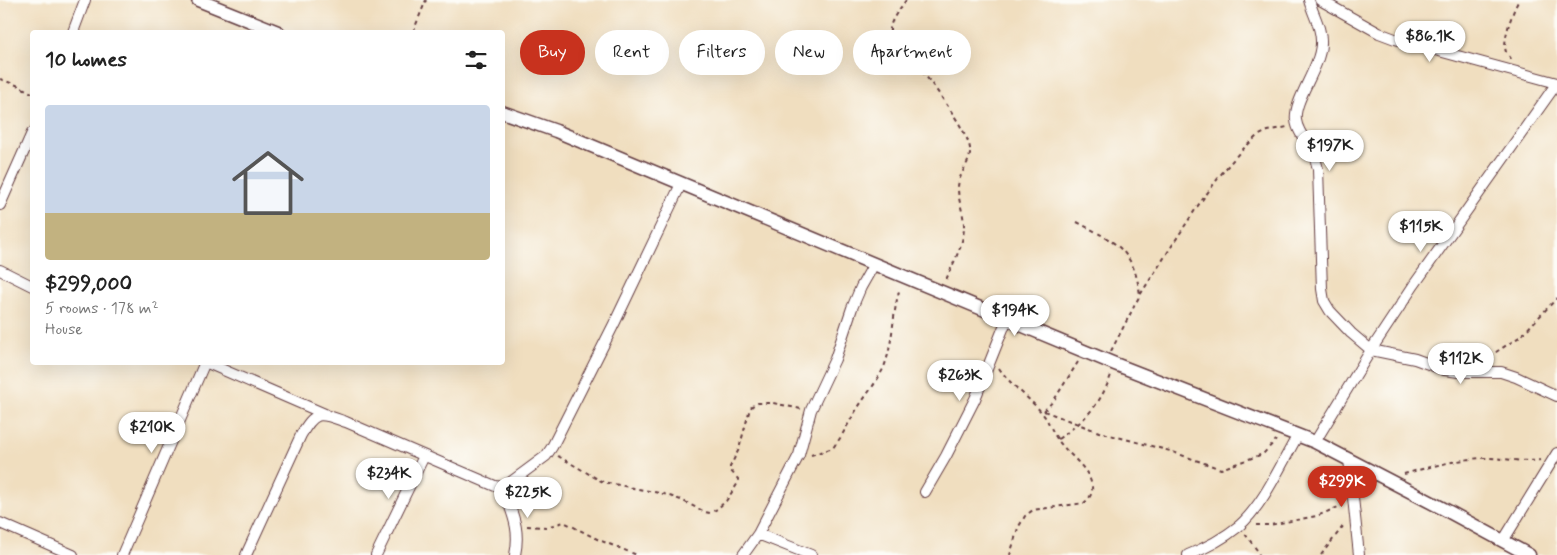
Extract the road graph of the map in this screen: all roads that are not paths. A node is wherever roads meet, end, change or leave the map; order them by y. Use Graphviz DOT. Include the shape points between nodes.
graph roads {
  1 [pos="85,0"];
  2 [pos="198,0"];
  3 [pos="1309,0"];
  4 [pos="1320,0"];
  5 [pos="74,30"];
  6 [pos="273,30"];
  7 [pos="1557,83"];
  8 [pos="1548,98"];
  9 [pos="1557,104"];
  10 [pos="505,113"];
  11 [pos="30,138"];
  12 [pos="680,184"];
  13 [pos="0,205"];
  14 [pos="874,264"];
  15 [pos="0,270"];
  16 [pos="30,285"];
  17 [pos="1007,319"];
  18 [pos="1371,350"];
  19 [pos="204,365"];
  20 [pos="212,365"];
  21 [pos="1557,396"];
  22 [pos="325,414"];
  23 [pos="1298,435"];
  24 [pos="1315,442"];
  25 [pos="1557,453"];
  26 [pos="424,456"];
  27 [pos="1349,458"];
  28 [pos="503,486"];
  29 [pos="925,492"];
  30 [pos="0,523"];
  31 [pos="758,534"];
  32 [pos="1503,541"];
  33 [pos="1194,554"];
  34 [pos="73,555"];
  35 [pos="122,555"];
  36 [pos="246,555"];
  37 [pos="376,555"];
  38 [pos="515,555"];
  39 [pos="743,555"];
  40 [pos="811,555"];
  41 [pos="1359,555"];
  42 [pos="1529,555"];
  1 -- 5 [label="street"];
  2 -- 6 [label="street"];
  3 -- 18 [label="street" via="1321,44 1319,59 1295,118 1318,169 1324,301 1351,333"];
  4 -- 7 [label="street" via="1395,39"];
  7 -- 8 [label="street"];
  8 -- 9 [label="street"];
  8 -- 18 [label="street" via="1447,237"];
  10 -- 12 [label="street" via="556,130"];
  11 -- 13 [label="street"];
  12 -- 14 [label="street"];
  12 -- 28 [label="street" via="550,452"];
  14 -- 17 [label="street"];
  14 -- 31 [label="street" via="861,287 835,359 811,410 799,455"];
  15 -- 16 [label="street"];
  17 -- 23 [label="street"];
  17 -- 29 [label="street" via="962,425"];
  18 -- 21 [label="street" via="1415,359 1445,370 1470,374 1501,372"];
  18 -- 24 [label="street"];
  19 -- 35 [label="street"];
  20 -- 22 [label="street"];
  22 -- 26 [label="street"];
  22 -- 36 [label="street" via="308,422"];
  23 -- 24 [label="street"];
  23 -- 33 [label="street" via="1249,515 1220,540"];
  24 -- 27 [label="street"];
  25 -- 32 [label="street"];
  26 -- 28 [label="street"];
  26 -- 37 [label="street"];
  27 -- 32 [label="street"];
  27 -- 41 [label="street"];
  28 -- 38 [label="street" via="517,526"];
  30 -- 34 [label="street"];
  31 -- 39 [label="street"];
  31 -- 40 [label="street"];
  32 -- 42 [label="street"];
}
